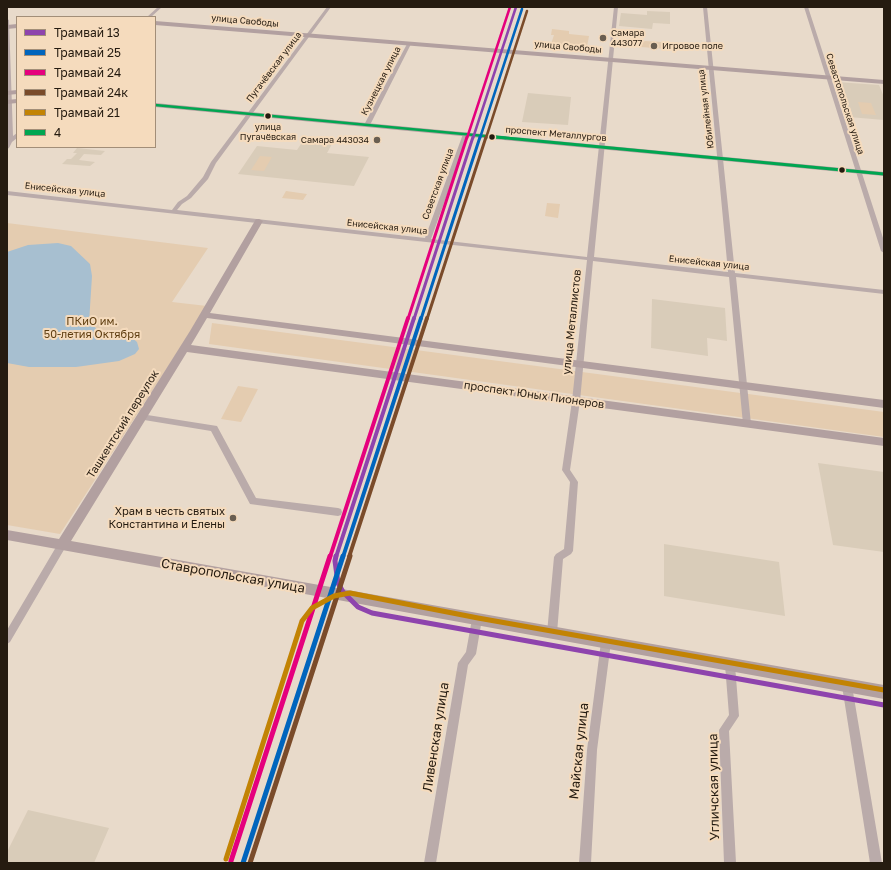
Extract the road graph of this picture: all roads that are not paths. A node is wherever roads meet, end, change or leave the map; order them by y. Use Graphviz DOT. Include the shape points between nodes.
graph roads {
  1 [pos="160,7"];
  2 [pos="329,7"];
  3 [pos="616,7"];
  4 [pos="705,7"];
  5 [pos="806,7"];
  6 [pos="151,16"];
  7 [pos="7,20"];
  8 [pos="156,23"];
  9 [pos="7,27"];
  10 [pos="308,35"];
  11 [pos="409,44"];
  12 [pos="9,54"];
  13 [pos="611,60"];
  14 [pos="711,68"];
  15 [pos="828,77"];
  16 [pos="884,82"];
  17 [pos="8,93"];
  18 [pos="8,102"];
  19 [pos="156,105"];
  20 [pos="249,114"];
  21 [pos="367,125"];
  22 [pos="466,134"];
  23 [pos="9,141"];
  24 [pos="7,147"];
  25 [pos="602,147"];
  26 [pos="722,158"];
  27 [pos="859,172"];
  28 [pos="884,174"];
  29 [pos="7,192"];
  30 [pos="174,211"];
  31 [pos="259,221"];
  32 [pos="427,240"];
  33 [pos="884,251"];
  34 [pos="591,259"];
  35 [pos="733,275"];
  36 [pos="884,292"];
  37 [pos="204,315"];
  38 [pos="185,348"];
  39 [pos="580,364"];
  40 [pos="743,385"];
  41 [pos="576,401"];
  42 [pos="884,404"];
  43 [pos="141,418"];
  44 [pos="747,424"];
  45 [pos="884,442"];
  46 [pos="338,512"];
  47 [pos="7,535"];
  48 [pos="62,545"];
  49 [pos="477,620"];
  50 [pos="552,633"];
  51 [pos="7,639"];
  52 [pos="606,642"];
  53 [pos="730,665"];
  54 [pos="847,686"];
  55 [pos="884,692"];
  56 [pos="430,863"];
  57 [pos="584,863"];
  58 [pos="730,863"];
  59 [pos="876,863"];
  1 -- 6 [label="street"];
  2 -- 10 [label="street, Пугачёвская улица"];
  3 -- 13 [label="street, улица Металлистов"];
  4 -- 14 [label="street, Юбилейная улица"];
  5 -- 15 [label="street, Севастопольская улица"];
  7 -- 9 [label="street"];
  8 -- 10 [label="street, улица Свободы"];
  9 -- 12 [label="street"];
  10 -- 11 [label="street, улица Свободы"];
  10 -- 20 [label="street, Пугачёвская улица"];
  11 -- 13 [label="street, улица Свободы"];
  11 -- 21 [label="street, Кузнецкая улица"];
  12 -- 17 [label="street"];
  13 -- 14 [label="street, улица Свободы"];
  13 -- 25 [label="street, улица Металлистов"];
  14 -- 15 [label="street, улица Свободы"];
  14 -- 26 [label="street, Юбилейная улица"];
  15 -- 16 [label="street, улица Свободы"];
  15 -- 27 [label="street, Севастопольская улица"];
  17 -- 18 [label="street"];
  18 -- 23 [label="street"];
  19 -- 20 [label="street, проспект Металлургов"];
  20 -- 21 [label="street, проспект Металлургов"];
  20 -- 30 [label="street, Пугачёвская улица" via="213,163 206,178"];
  21 -- 22 [label="street, проспект Металлургов"];
  22 -- 25 [label="street, проспект Металлургов"];
  22 -- 32 [label="street, Советская улица"];
  23 -- 24 [label="street"];
  25 -- 26 [label="street, проспект Металлургов"];
  25 -- 34 [label="street, улица Металлистов"];
  26 -- 27 [label="street, проспект Металлургов"];
  26 -- 35 [label="street, Юбилейная улица"];
  27 -- 28 [label="street, проспект Металлургов"];
  27 -- 33 [label="street, Севастопольская улица"];
  29 -- 30 [label="street, Енисейская улица"];
  30 -- 31 [label="street, Енисейская улица"];
  31 -- 32 [label="street, Енисейская улица"];
  31 -- 37 [label="street, Ташкентский переулок"];
  32 -- 34 [label="street, Енисейская улица"];
  34 -- 35 [label="street, Енисейская улица"];
  34 -- 39 [label="street, улица Металлистов"];
  35 -- 36 [label="street, Енисейская улица"];
  35 -- 40 [label="street, Юбилейная улица"];
  37 -- 38 [label="street, Ташкентский переулок"];
  37 -- 39 [label="street"];
  38 -- 41 [label="street, проспект Юных Пионеров"];
  38 -- 43 [label="street, Ташкентский переулок"];
  39 -- 40 [label="street"];
  39 -- 41 [label="street, улица Металлистов"];
  40 -- 42 [label="street"];
  40 -- 44 [label="street, Юбилейная улица"];
  41 -- 44 [label="street, проспект Юных Пионеров"];
  41 -- 50 [label="street, улица Металлистов" via="566,470 574,482 568,551 559,557"];
  43 -- 46 [label="street" via="214,428 253,500"];
  43 -- 48 [label="street, Ташкентский переулок"];
  44 -- 45 [label="street, проспект Юных Пионеров"];
  47 -- 48 [label="street, Ставропольская улица"];
  48 -- 49 [label="street, Ставропольская улица"];
  48 -- 51 [label="street, Ташкентский переулок"];
  49 -- 50 [label="street, Ставропольская улица"];
  49 -- 56 [label="street, Ливенская улица" via="471,654 463,663"];
  50 -- 52 [label="street, Ставропольская улица"];
  52 -- 53 [label="street, Ставропольская улица"];
  52 -- 57 [label="street, Майская улица" via="592,750"];
  53 -- 54 [label="street, Ставропольская улица"];
  53 -- 58 [label="street, Угличская улица" via="734,716 724,730"];
  54 -- 55 [label="street, Ставропольская улица"];
  54 -- 59 [label="street"];
}
